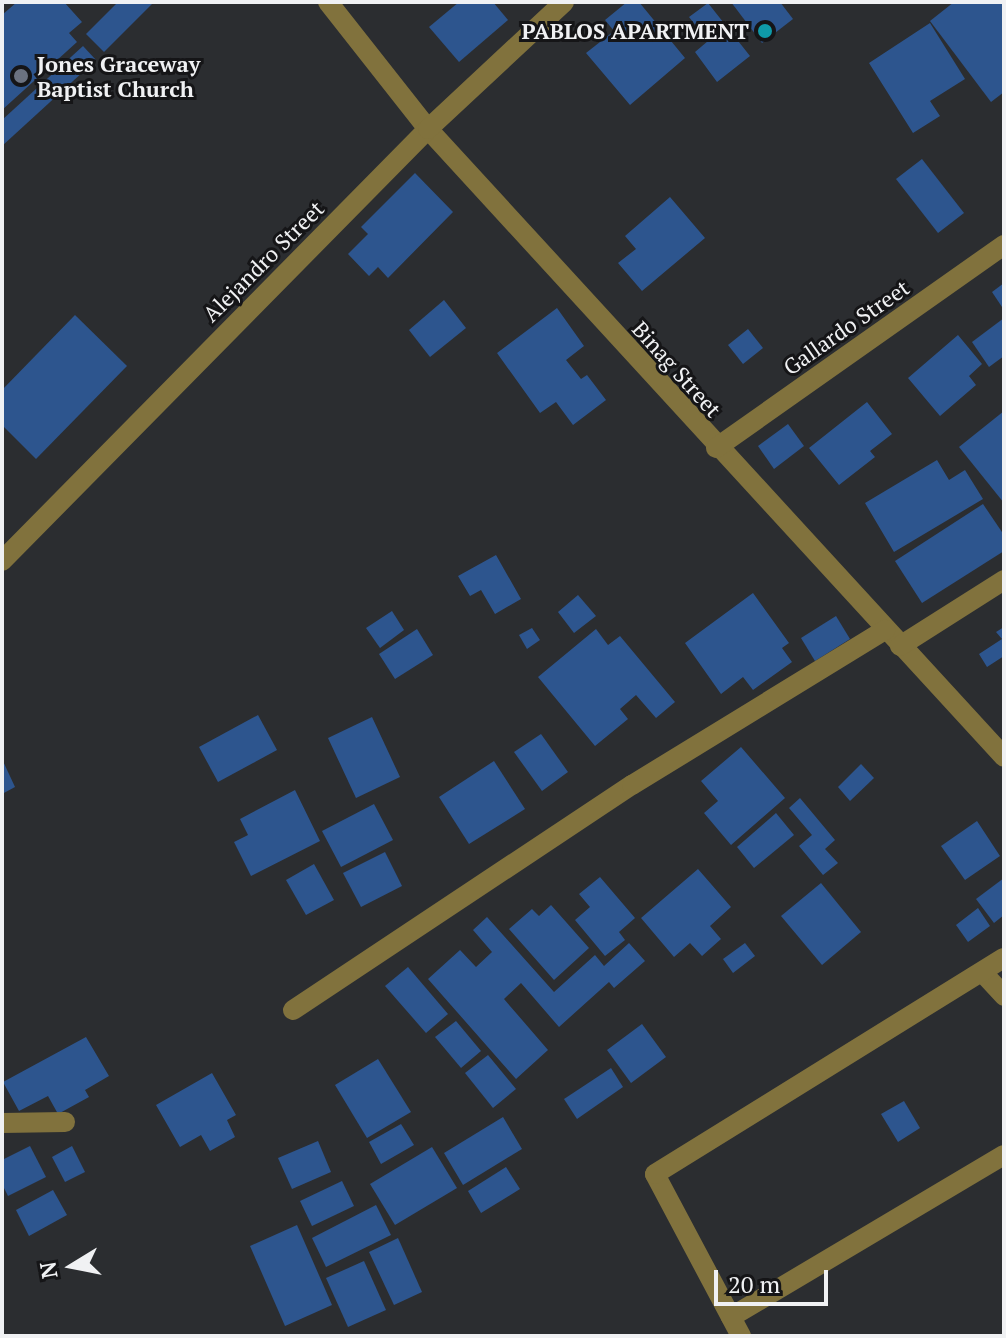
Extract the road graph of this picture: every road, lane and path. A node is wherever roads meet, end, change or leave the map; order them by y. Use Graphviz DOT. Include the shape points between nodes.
graph roads {
  1 [pos="328,2"];
  2 [pos="564,2"];
  3 [pos="428,129"];
  4 [pos="1004,245"];
  5 [pos="716,448"];
  6 [pos="2,561"];
  7 [pos="1004,580"];
  8 [pos="885,630"];
  9 [pos="900,646"];
  10 [pos="1004,757"];
  11 [pos="1004,958"];
  12 [pos="982,972"];
  13 [pos="1004,996"];
  14 [pos="293,1010"];
  15 [pos="65,1122"];
  16 [pos="2,1123"];
  17 [pos="1004,1155"];
  18 [pos="731,1317"];
  19 [pos="741,1336"];
  1 -- 3 [label="street, Binag Street"];
  2 -- 3 [label="street, Alejandro Street"];
  3 -- 5 [label="street, Binag Street"];
  3 -- 6 [label="street, Alejandro Street"];
  4 -- 5 [label="street, Gallardo Street"];
  5 -- 8 [label="street, Binag Street"];
  7 -- 9 [label="street"];
  8 -- 9 [label="street, Binag Street"];
  8 -- 14 [label="street" via="632,785"];
  9 -- 10 [label="street, Binag Street"];
  11 -- 12 [label="street"];
  12 -- 13 [label="street"];
  12 -- 18 [label="street" via="655,1174"];
  15 -- 16 [label="street"];
  17 -- 18 [label="street"];
  18 -- 19 [label="street"];
}
